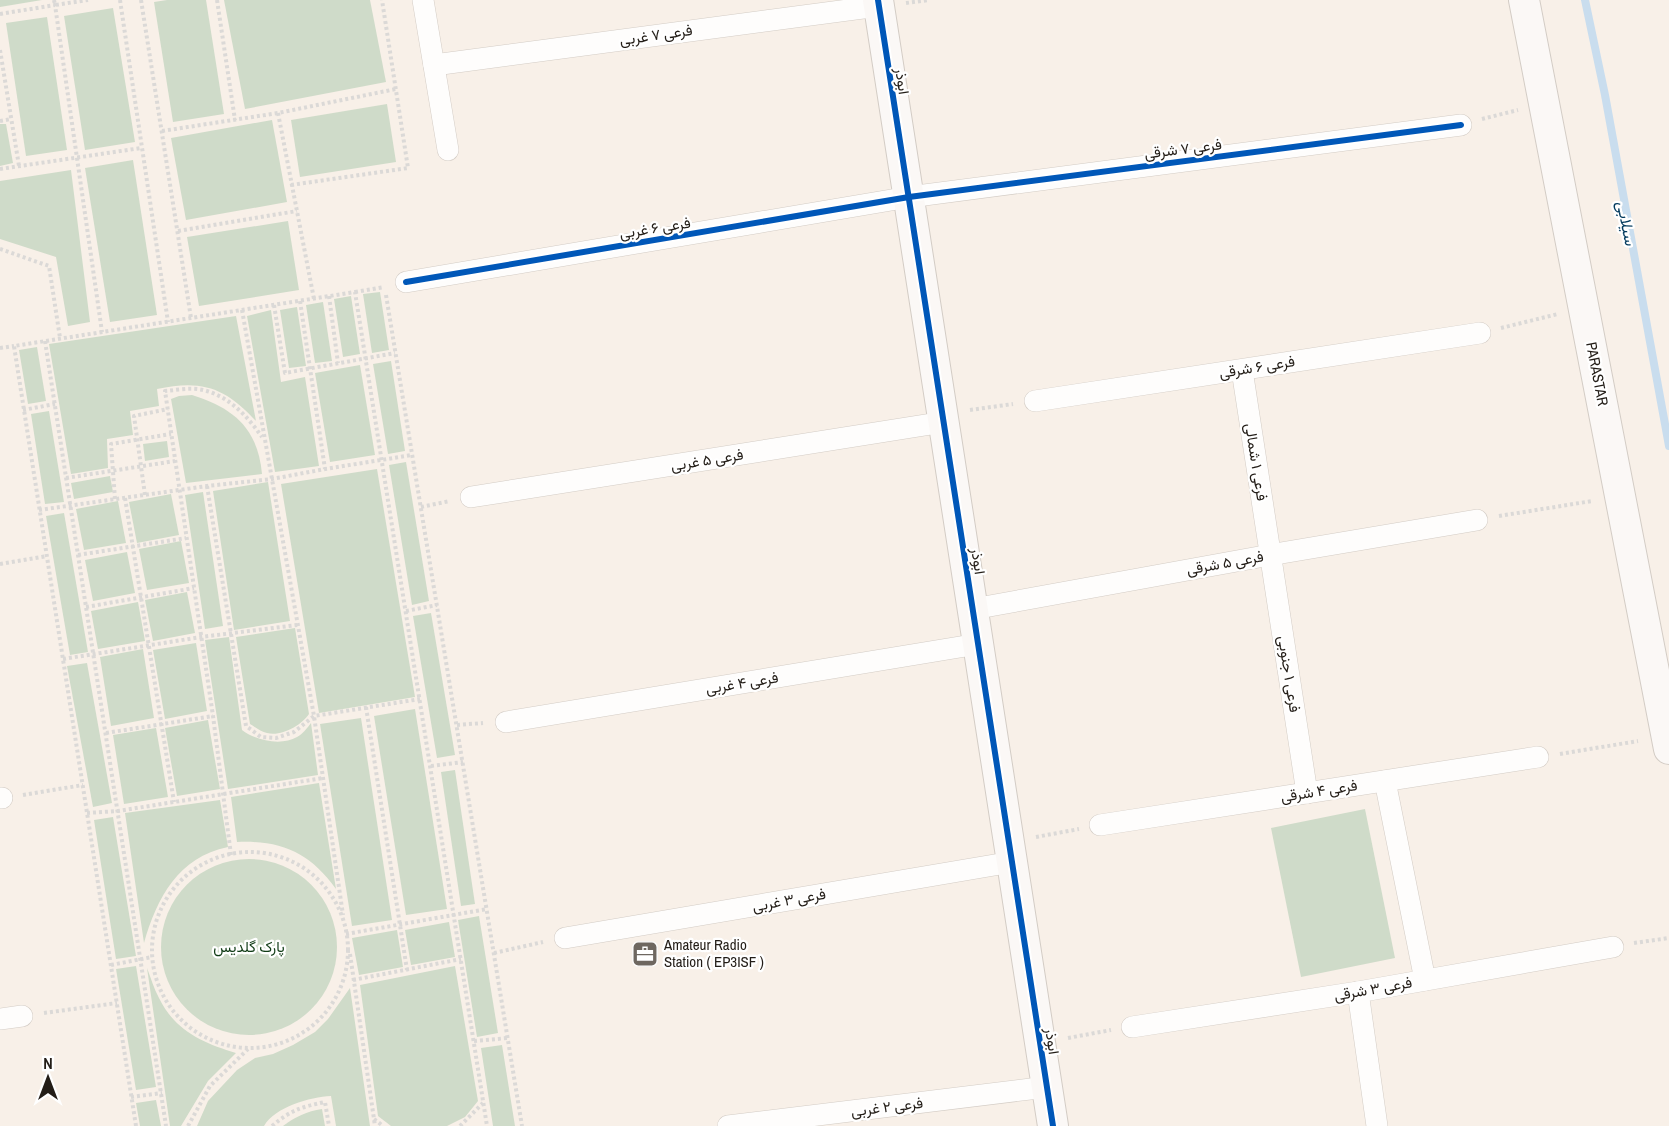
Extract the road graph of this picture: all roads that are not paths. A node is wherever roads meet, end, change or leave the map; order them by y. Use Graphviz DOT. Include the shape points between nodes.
graph roads {
  1 [pos="423,0"];
  2 [pos="1524,0"];
  3 [pos="878,3"];
  4 [pos="434,65"];
  5 [pos="1461,125"];
  6 [pos="448,150"];
  7 [pos="909,197"];
  8 [pos="406,282"];
  9 [pos="1480,333"];
  10 [pos="1242,370"];
  11 [pos="1035,401"];
  12 [pos="943,418"];
  13 [pos="471,497"];
  14 [pos="1477,520"];
  15 [pos="1270,555"];
  16 [pos="973,609"];
  17 [pos="978,644"];
  18 [pos="506,722"];
  19 [pos="1668,743"];
  20 [pos="1538,757"];
  21 [pos="1385,781"];
  22 [pos="1307,793"];
  23 [pos="1100,825"];
  24 [pos="1011,852"];
  25 [pos="565,938"];
  26 [pos="1613,947"];
  27 [pos="1425,980"];
  28 [pos="1358,992"];
  29 [pos="22,1016"];
  30 [pos="0,1019"];
  31 [pos="1132,1027"];
  32 [pos="1047,1087"];
  33 [pos="728,1126"];
  34 [pos="1053,1126"];
  35 [pos="1377,1126"];
  1 -- 4 [label="street"];
  2 -- 19 [label="street, PARASTAR"];
  3 -- 4 [label="street, فرعی ۷ غربی"];
  3 -- 7 [label="street, ابوذر"];
  4 -- 6 [label="street"];
  5 -- 7 [label="street, فرعی ۷ شرقی"];
  7 -- 8 [label="street, فرعی ۶ غربی"];
  7 -- 12 [label="street, ابوذر"];
  9 -- 10 [label="street, فرعی ۶ شرقی"];
  10 -- 11 [label="street, فرعی ۶ شرقی"];
  10 -- 15 [label="street, فرعی ۱ شمالی"];
  12 -- 13 [label="street, فرعی ۵ غربی"];
  12 -- 16 [label="street, ابوذر"];
  14 -- 15 [label="street, فرعی ۵ شرقی"];
  15 -- 16 [label="street, فرعی ۵ شرقی"];
  15 -- 22 [label="street, فرعی ۱ جنوبی"];
  16 -- 17 [label="street, ابوذر"];
  17 -- 18 [label="street, فرعی ۴ غربی"];
  17 -- 24 [label="street, ابوذر"];
  20 -- 21 [label="street, فرعی ۴ شرقی"];
  21 -- 22 [label="street, فرعی ۴ شرقی"];
  21 -- 27 [label="street"];
  22 -- 23 [label="street, فرعی ۴ شرقی"];
  24 -- 25 [label="street, فرعی ۳ غربی"];
  24 -- 32 [label="street, ابوذر"];
  26 -- 27 [label="street, فرعی ۳ شرقی"];
  27 -- 28 [label="street, فرعی ۳ شرقی"];
  28 -- 31 [label="street, فرعی ۳ شرقی"];
  28 -- 35 [label="street"];
  29 -- 30 [label="street"];
  32 -- 33 [label="street, فرعی ۲ غربی"];
  32 -- 34 [label="street, ابوذر"];
}
